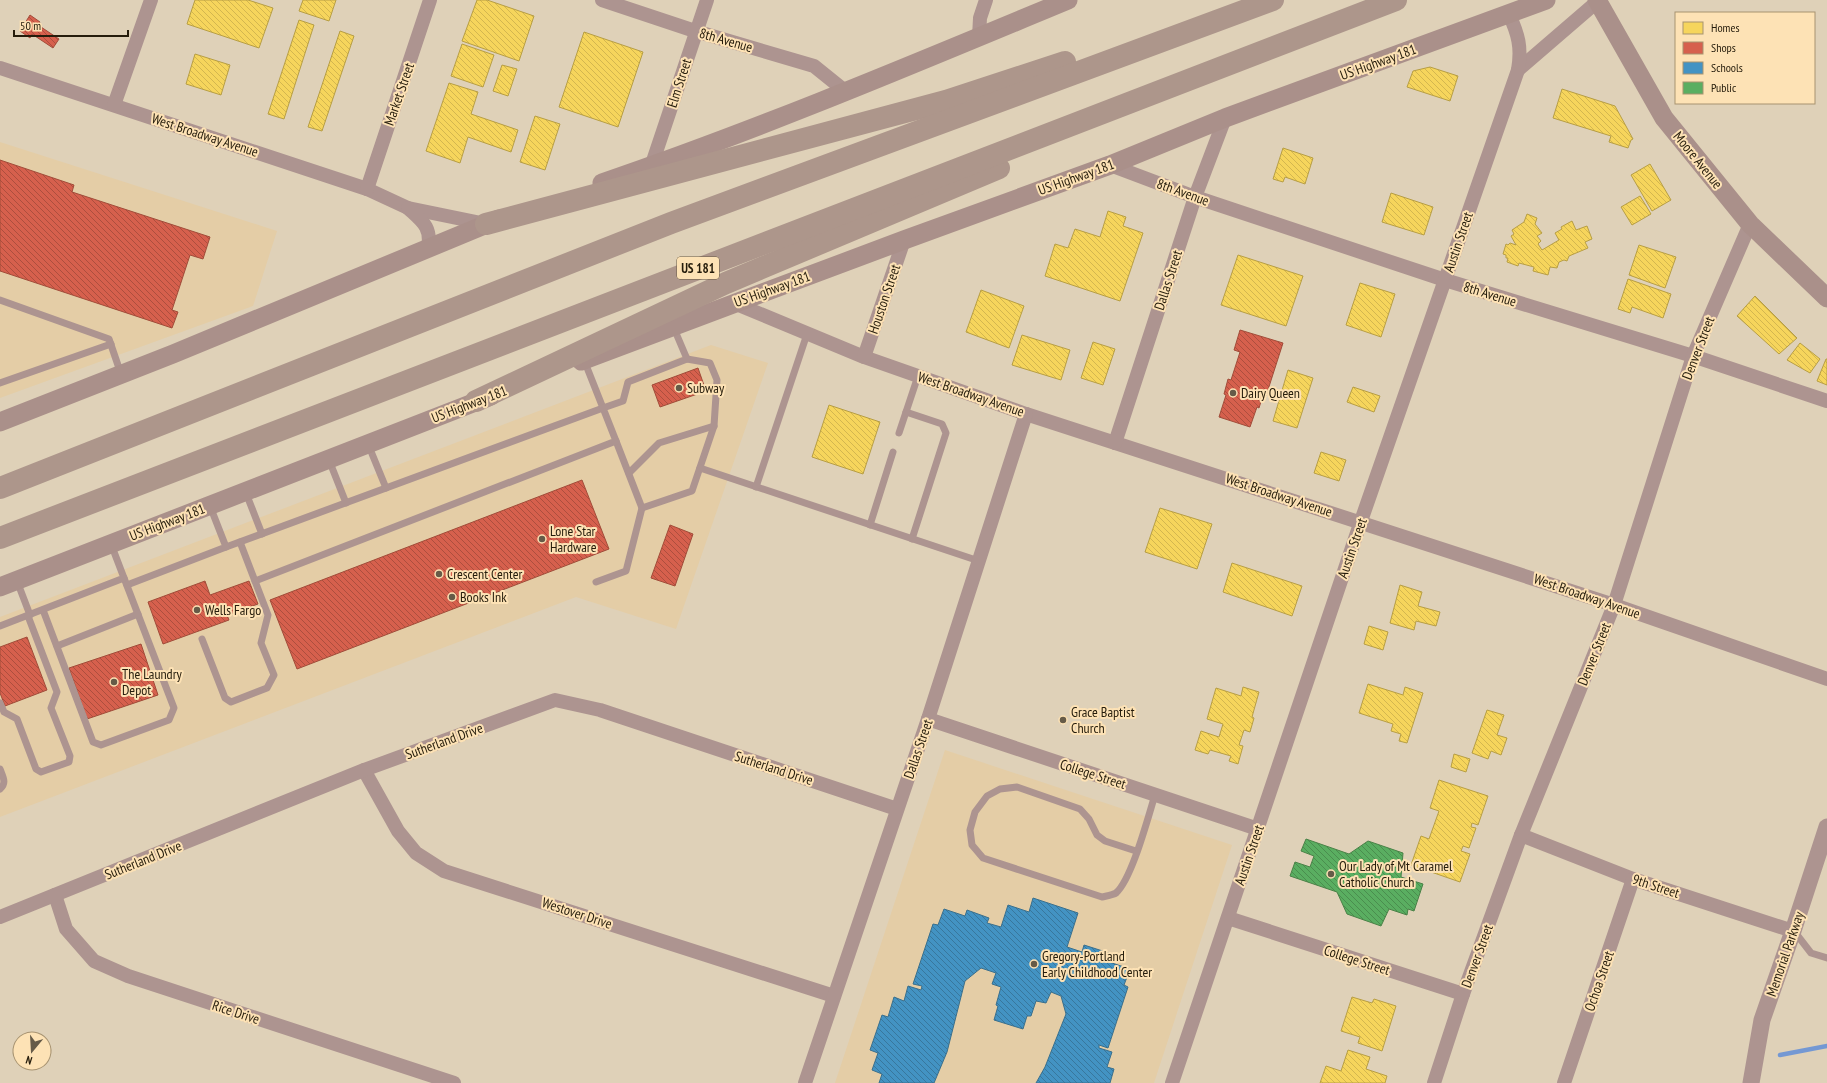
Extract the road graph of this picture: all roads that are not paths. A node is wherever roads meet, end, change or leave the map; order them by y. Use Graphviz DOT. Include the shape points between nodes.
graph roads {
  1 [pos="151,0"];
  2 [pos="430,0"];
  3 [pos="602,0"];
  4 [pos="706,0"];
  5 [pos="986,0"];
  6 [pos="1068,0"];
  7 [pos="1255,0"];
  8 [pos="1273,0"];
  9 [pos="1546,0"];
  10 [pos="1597,1"];
  11 [pos="1392,2"];
  12 [pos="1518,8"];
  13 [pos="696,31"];
  14 [pos="979,37"];
  15 [pos="0,68"];
  16 [pos="1518,70"];
  17 [pos="845,91"];
  18 [pos="114,105"];
  19 [pos="1225,118"];
  20 [pos="1110,165"];
  21 [pos="651,166"];
  22 [pos="367,189"];
  23 [pos="1195,197"];
  24 [pos="408,208"];
  25 [pos="486,224"];
  26 [pos="1750,224"];
  27 [pos="904,240"];
  28 [pos="428,248"];
  29 [pos="1445,280"];
  30 [pos="1827,298"];
  31 [pos="0,300"];
  32 [pos="734,304"];
  33 [pos="673,326"];
  34 [pos="807,334"];
  35 [pos="112,344"];
  36 [pos="1693,356"];
  37 [pos="864,357"];
  38 [pos="687,359"];
  39 [pos="584,360"];
  40 [pos="121,374"];
  41 [pos="918,376"];
  42 [pos="0,383"];
  43 [pos="476,401"];
  44 [pos="1827,401"];
  45 [pos="603,408"];
  46 [pos="906,412"];
  47 [pos="1026,414"];
  48 [pos="0,422"];
  49 [pos="714,426"];
  50 [pos="899,434"];
  51 [pos="616,441"];
  52 [pos="1115,443"];
  53 [pos="368,444"];
  54 [pos="893,452"];
  55 [pos="328,459"];
  56 [pos="700,468"];
  57 [pos="629,473"];
  58 [pos="756,487"];
  59 [pos="0,488"];
  60 [pos="386,488"];
  61 [pos="245,492"];
  62 [pos="346,503"];
  63 [pos="209,505"];
  64 [pos="642,508"];
  65 [pos="1361,521"];
  66 [pos="870,525"];
  67 [pos="262,534"];
  68 [pos="0,538"];
  69 [pos="912,539"];
  70 [pos="240,542"];
  71 [pos="111,544"];
  72 [pos="226,547"];
  73 [pos="979,561"];
  74 [pos="125,581"];
  75 [pos="255,581"];
  76 [pos="596,582"];
  77 [pos="8,584"];
  78 [pos="1614,604"];
  79 [pos="43,610"];
  80 [pos="138,614"];
  81 [pos="29,615"];
  82 [pos="0,626"];
  83 [pos="202,639"];
  84 [pos="57,646"];
  85 [pos="1827,679"];
  86 [pos="0,703"];
  87 [pos="928,719"];
  88 [pos="0,769"];
  89 [pos="364,770"];
  90 [pos="0,789"];
  91 [pos="1155,795"];
  92 [pos="897,809"];
  93 [pos="1827,826"];
  94 [pos="1258,829"];
  95 [pos="1521,835"];
  96 [pos="1136,851"];
  97 [pos="1633,879"];
  98 [pos="55,895"];
  99 [pos="0,917"];
  100 [pos="1228,918"];
  101 [pos="1794,931"];
  102 [pos="1827,958"];
  103 [pos="1463,994"];
  104 [pos="834,996"];
  105 [pos="454,1083"];
  106 [pos="805,1083"];
  107 [pos="1172,1083"];
  108 [pos="1434,1083"];
  109 [pos="1564,1083"];
  110 [pos="1750,1083"];
  1 -- 18 [label="street"];
  2 -- 22 [label="street, Market Street"];
  3 -- 13 [label="street, 8th Avenue"];
  4 -- 13 [label="street, Elm Street"];
  5 -- 14 [label="street" via="980,18"];
  6 -- 14 [label="main road"];
  7 -- 25 [label="highway" via="946,101"];
  8 -- 59 [label="highway" via="671,223"];
  9 -- 12 [label="main road, US Highway 181"];
  10 -- 16 [label="street"];
  10 -- 26 [label="main road, Moore Avenue" via="1664,118"];
  11 -- 43 [label="highway" via="726,283"];
  11 -- 68 [label="highway, US 181"];
  12 -- 16 [label="street, Austin Street" via="1517,33 1521,54"];
  12 -- 19 [label="main road, US Highway 181"];
  13 -- 17 [label="street, 8th Avenue" via="814,66"];
  13 -- 21 [label="street, Elm Street"];
  14 -- 17 [label="main road"];
  15 -- 18 [label="street, West Broadway Avenue"];
  16 -- 29 [label="street, Austin Street"];
  17 -- 21 [label="main road"];
  18 -- 22 [label="street, West Broadway Avenue"];
  19 -- 20 [label="main road, US Highway 181"];
  19 -- 23 [label="street, Dallas Street"];
  20 -- 23 [label="street, 8th Avenue"];
  20 -- 27 [label="main road, US Highway 181"];
  21 -- 25 [label="main road"];
  22 -- 24 [label="street, West Broadway Avenue"];
  23 -- 29 [label="street, 8th Avenue"];
  23 -- 52 [label="street, Dallas Street"];
  24 -- 25 [label="street, West Broadway Avenue"];
  24 -- 28 [label="street, West Broadway Avenue" via="426,225 430,237"];
  25 -- 28 [label="main road"];
  26 -- 30 [label="main road, Moore Avenue"];
  26 -- 36 [label="street, Denver Street"];
  27 -- 32 [label="main road, US Highway 181"];
  27 -- 37 [label="street, Houston Street"];
  28 -- 40 [label="main road"];
  29 -- 36 [label="street, 8th Avenue"];
  29 -- 65 [label="street, Austin Street"];
  31 -- 35 [label="lane" via="104,336"];
  32 -- 33 [label="main road, US Highway 181"];
  32 -- 34 [label="street, West Broadway Avenue"];
  33 -- 38 [label="lane"];
  33 -- 39 [label="main road, US Highway 181"];
  34 -- 37 [label="street, West Broadway Avenue"];
  34 -- 58 [label="lane"];
  35 -- 40 [label="lane"];
  35 -- 42 [label="lane"];
  36 -- 44 [label="street, 8th Avenue"];
  36 -- 78 [label="street, Denver Street"];
  37 -- 41 [label="street, West Broadway Avenue"];
  38 -- 45 [label="lane" via="628,382 623,401"];
  38 -- 49 [label="lane" via="710,363 717,380"];
  39 -- 43 [label="main road, US Highway 181"];
  39 -- 45 [label="lane"];
  40 -- 48 [label="main road"];
  41 -- 46 [label="lane"];
  41 -- 47 [label="street, West Broadway Avenue"];
  43 -- 53 [label="main road, US Highway 181"];
  45 -- 51 [label="lane"];
  45 -- 60 [label="lane"];
  46 -- 50 [label="lane"];
  46 -- 69 [label="lane" via="942,424 946,433"];
  47 -- 52 [label="street, West Broadway Avenue"];
  47 -- 73 [label="street, Dallas Street"];
  49 -- 56 [label="lane"];
  49 -- 57 [label="lane" via="659,443"];
  51 -- 57 [label="lane"];
  51 -- 75 [label="lane"];
  52 -- 65 [label="street, West Broadway Avenue"];
  53 -- 55 [label="main road, US Highway 181"];
  53 -- 60 [label="lane"];
  54 -- 66 [label="lane"];
  55 -- 61 [label="main road, US Highway 181"];
  55 -- 62 [label="lane"];
  56 -- 58 [label="lane"];
  56 -- 64 [label="lane" via="692,491"];
  57 -- 64 [label="lane"];
  58 -- 66 [label="lane"];
  60 -- 62 [label="lane"];
  61 -- 63 [label="main road, US Highway 181"];
  61 -- 67 [label="lane"];
  62 -- 67 [label="lane"];
  63 -- 71 [label="main road, US Highway 181"];
  63 -- 72 [label="lane"];
  64 -- 76 [label="lane" via="626,571"];
  65 -- 78 [label="street, West Broadway Avenue"];
  65 -- 94 [label="street, Austin Street"];
  66 -- 69 [label="lane"];
  67 -- 70 [label="lane"];
  69 -- 73 [label="lane"];
  70 -- 72 [label="lane"];
  70 -- 75 [label="lane"];
  71 -- 74 [label="lane"];
  71 -- 77 [label="main road, US Highway 181"];
  72 -- 74 [label="lane"];
  73 -- 87 [label="street, Dallas Street"];
  74 -- 79 [label="lane"];
  74 -- 80 [label="lane"];
  75 -- 83 [label="lane" via="268,616 261,643 274,675 268,688 231,702 225,698"];
  77 -- 81 [label="lane"];
  78 -- 85 [label="street, West Broadway Avenue"];
  78 -- 95 [label="street, Denver Street"];
  79 -- 81 [label="lane"];
  79 -- 84 [label="lane"];
  80 -- 84 [label="lane"];
  80 -- 84 [label="lane" via="174,708 169,720 101,745 93,742"];
  81 -- 82 [label="lane"];
  81 -- 86 [label="lane" via="57,692 51,708 70,756 69,762 41,772 36,769 17,720 4,712"];
  87 -- 91 [label="street, College Street"];
  87 -- 92 [label="street, Dallas Street"];
  88 -- 90 [label="lane" via="4,780"];
  89 -- 92 [label="street, Sutherland Drive" via="555,700 600,710"];
  89 -- 98 [label="street, Sutherland Drive"];
  89 -- 104 [label="street, Westover Drive" via="398,831 416,853 444,871"];
  91 -- 94 [label="street, College Street"];
  91 -- 96 [label="lane"];
  92 -- 104 [label="street, Dallas Street"];
  93 -- 101 [label="street, Memorial Parkway"];
  94 -- 100 [label="street, Austin Street"];
  95 -- 97 [label="street, 9th Street"];
  95 -- 103 [label="street, Denver Street"];
  96 -- 96 [label="lane" via="1127,880 1115,894 1102,897 983,858 972,845 970,830 975,812 987,796 1000,789 1017,787 1080,810 1097,835 1105,841"];
  97 -- 101 [label="street, 9th Street"];
  97 -- 109 [label="street, Ochoa Street"];
  98 -- 99 [label="street, Sutherland Drive"];
  98 -- 105 [label="street, Rice Drive" via="66,929 94,961 128,976"];
  100 -- 103 [label="street, College Street"];
  100 -- 107 [label="street, Austin Street"];
  101 -- 102 [label="lane" via="1811,953"];
  101 -- 110 [label="street, Memorial Parkway" via="1762,1020"];
  103 -- 108 [label="street, Denver Street"];
  104 -- 106 [label="street, Dallas Street"];
}
